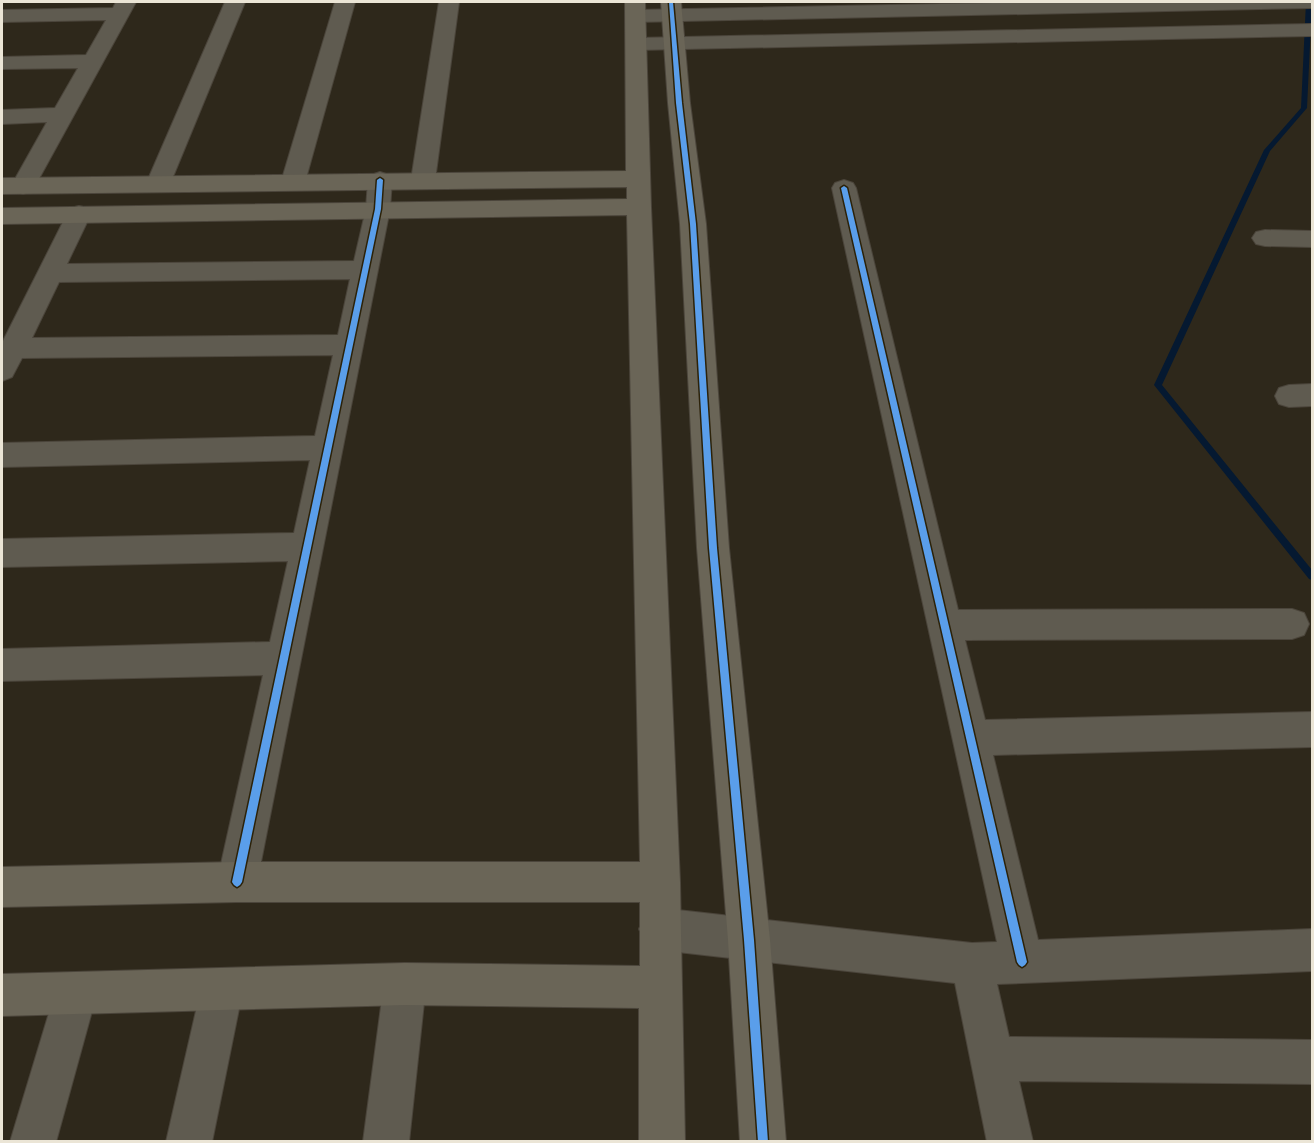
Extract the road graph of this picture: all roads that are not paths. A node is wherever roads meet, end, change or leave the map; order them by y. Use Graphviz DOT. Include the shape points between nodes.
graph roads {
  1 [pos="235,2"];
  2 [pos="345,2"];
  3 [pos="449,2"];
  4 [pos="1312,2"];
  5 [pos="122,8"];
  6 [pos="2,16"];
  7 [pos="636,20"];
  8 [pos="672,20"];
  9 [pos="1312,30"];
  10 [pos="92,61"];
  11 [pos="2,63"];
  12 [pos="62,115"];
  13 [pos="2,117"];
  14 [pos="423,180"];
  15 [pos="293,182"];
  16 [pos="158,184"];
  17 [pos="12,186"];
  18 [pos="844,188"];
  19 [pos="639,193"];
  20 [pos="379,195"];
  21 [pos="80,214"];
  22 [pos="2,216"];
  23 [pos="1265,238"];
  24 [pos="1312,238"];
  25 [pos="365,270"];
  26 [pos="50,273"];
  27 [pos="349,345"];
  28 [pos="7,359"];
  29 [pos="328,448"];
  30 [pos="2,454"];
  31 [pos="307,547"];
  32 [pos="2,553"];
  33 [pos="1292,624"];
  34 [pos="945,625"];
  35 [pos="284,658"];
  36 [pos="2,665"];
  37 [pos="1312,729"];
  38 [pos="970,738"];
  39 [pos="237,882"];
  40 [pos="660,882"];
  41 [pos="2,887"];
  42 [pos="660,929"];
  43 [pos="749,940"];
  44 [pos="1312,950"];
  45 [pos="1022,962"];
  46 [pos="972,964"];
  47 [pos="405,984"];
  48 [pos="660,987"];
  49 [pos="222,989"];
  50 [pos="76,993"];
  51 [pos="2,994"];
  52 [pos="993,1059"];
  53 [pos="1312,1062"];
  54 [pos="33,1142"];
  55 [pos="189,1142"];
  56 [pos="386,1142"];
  57 [pos="662,1142"];
  58 [pos="763,1142"];
  59 [pos="1010,1142"];
  1 -- 16 [label="street"];
  2 -- 15 [label="street"];
  3 -- 14 [label="street"];
  4 -- 8 [label="street"];
  5 -- 6 [label="street"];
  5 -- 10 [label="street"];
  7 -- 8 [label="street"];
  7 -- 8 [label="street"];
  7 -- 19 [label="street"];
  8 -- 9 [label="street" via="1172,32"];
  8 -- 43 [label="street" via="693,224 713,548"];
  10 -- 11 [label="street"];
  10 -- 12 [label="street"];
  12 -- 13 [label="street"];
  12 -- 17 [label="street"];
  14 -- 19 [label="street"];
  14 -- 20 [label="street"];
  15 -- 16 [label="street"];
  15 -- 20 [label="street"];
  16 -- 17 [label="street"];
  18 -- 34 [label="street"];
  19 -- 20 [label="street"];
  19 -- 40 [label="street"];
  20 -- 21 [label="street"];
  20 -- 25 [label="street"];
  21 -- 22 [label="street"];
  21 -- 26 [label="street"];
  23 -- 24 [label="street"];
  25 -- 26 [label="street"];
  25 -- 27 [label="street"];
  26 -- 28 [label="street"];
  27 -- 28 [label="street"];
  27 -- 29 [label="street"];
  29 -- 30 [label="street"];
  29 -- 31 [label="street"];
  31 -- 32 [label="street"];
  31 -- 35 [label="street"];
  33 -- 34 [label="street"];
  34 -- 38 [label="street"];
  35 -- 36 [label="street"];
  35 -- 39 [label="street"];
  37 -- 38 [label="street"];
  38 -- 45 [label="street"];
  39 -- 40 [label="street"];
  39 -- 41 [label="street"];
  40 -- 42 [label="street"];
  42 -- 43 [label="street"];
  42 -- 48 [label="street"];
  43 -- 46 [label="street"];
  43 -- 58 [label="street"];
  44 -- 45 [label="street"];
  45 -- 46 [label="street"];
  46 -- 52 [label="street"];
  47 -- 48 [label="street"];
  47 -- 49 [label="street"];
  47 -- 56 [label="street"];
  48 -- 57 [label="street"];
  49 -- 50 [label="street"];
  49 -- 55 [label="street"];
  50 -- 51 [label="street"];
  50 -- 54 [label="street"];
  52 -- 53 [label="street"];
  52 -- 59 [label="street"];
}
